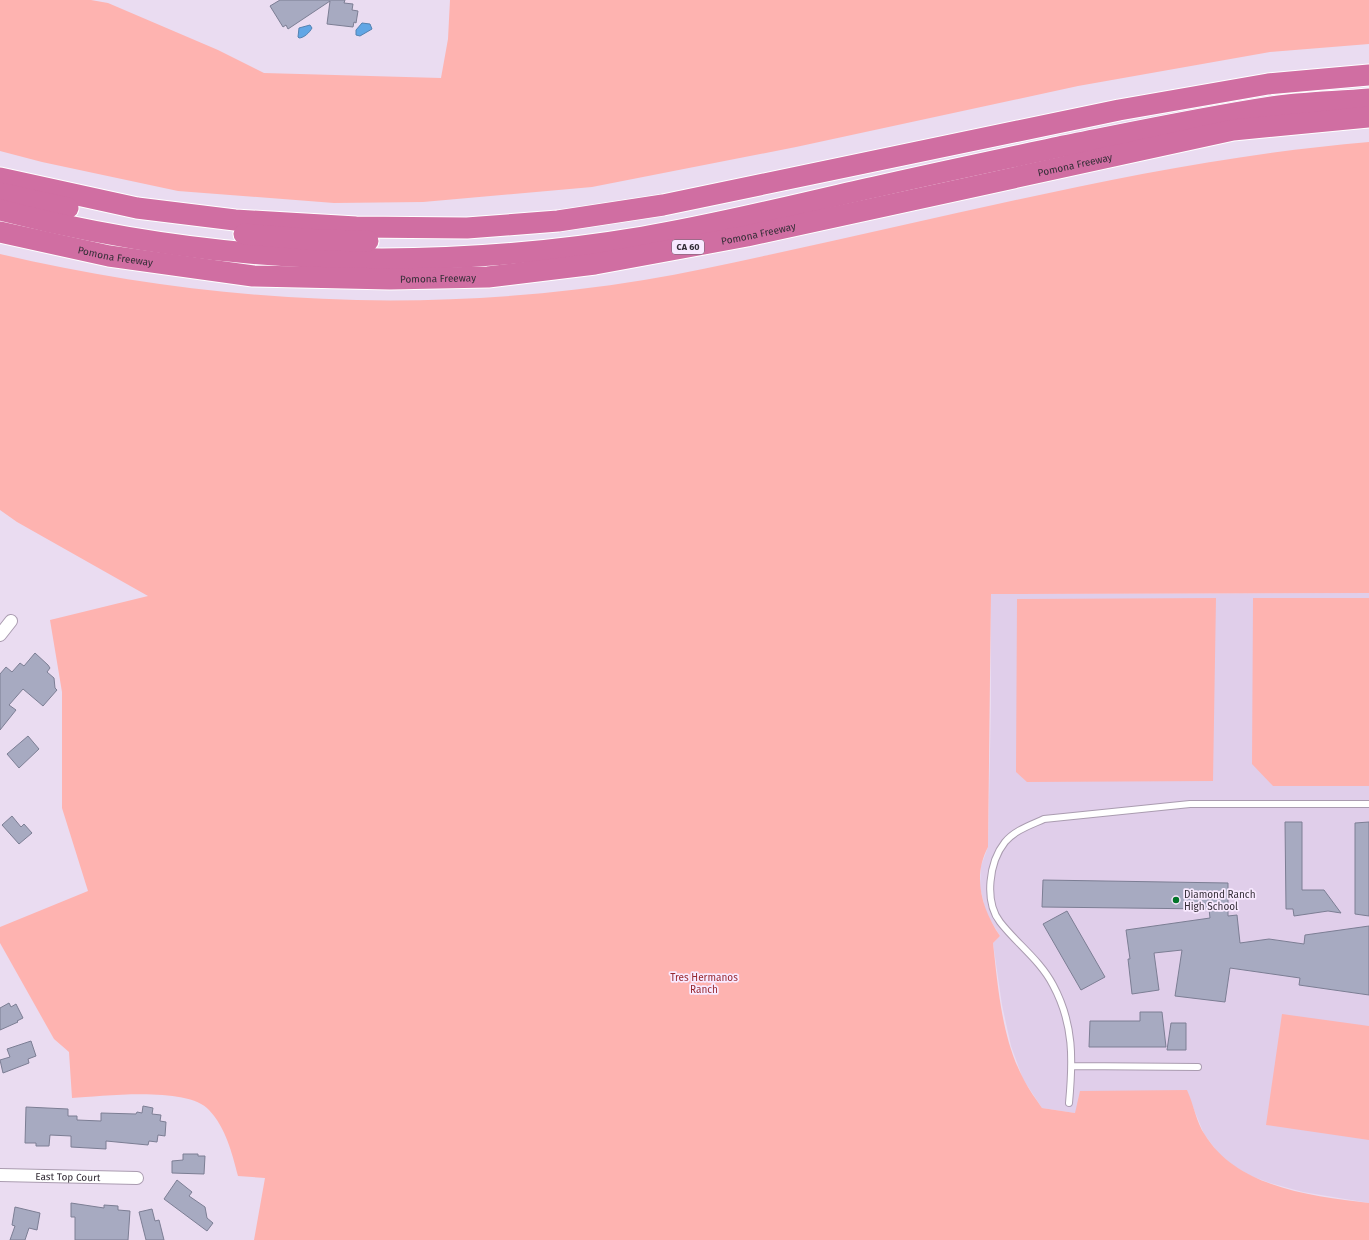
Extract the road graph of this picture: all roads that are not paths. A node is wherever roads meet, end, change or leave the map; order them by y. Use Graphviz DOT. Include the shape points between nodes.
graph roads {
  1 [pos="1369,75"];
  2 [pos="1369,88"];
  3 [pos="1369,99"];
  4 [pos="1369,117"];
  5 [pos="0,178"];
  6 [pos="0,193"];
  7 [pos="0,210"];
  8 [pos="0,232"];
  9 [pos="11,621"];
  10 [pos="0,635"];
  11 [pos="1369,804"];
  12 [pos="1073,1066"];
  13 [pos="1198,1066"];
  14 [pos="1069,1103"];
  15 [pos="0,1175"];
  16 [pos="137,1178"];
  1 -- 5 [label="highway" via="1268,84 1118,110 663,205 558,221 475,227 356,227 234,220 136,208"];
  2 -- 6 [label="highway" via="1270,97 1183,112 670,216 591,228 510,236 404,242 318,240 230,233 121,219"];
  3 -- 7 [label="highway" via="1275,106 1164,125 644,237 476,257 383,260 292,258 122,236"];
  4 -- 8 [label="highway, Pomona Freeway / CA 60" via="1233,130 746,236 595,264 488,277 390,279 253,276 109,256"];
  9 -- 10 [label="street"];
  11 -- 12 [label="lane" via="1190,804 1044,819 1022,829 1006,842 996,857 991,878 992,901 999,921 1037,960 1053,985 1065,1013"];
  12 -- 13 [label="lane"];
  12 -- 14 [label="lane"];
  15 -- 16 [label="street, East Top Court"];
}
